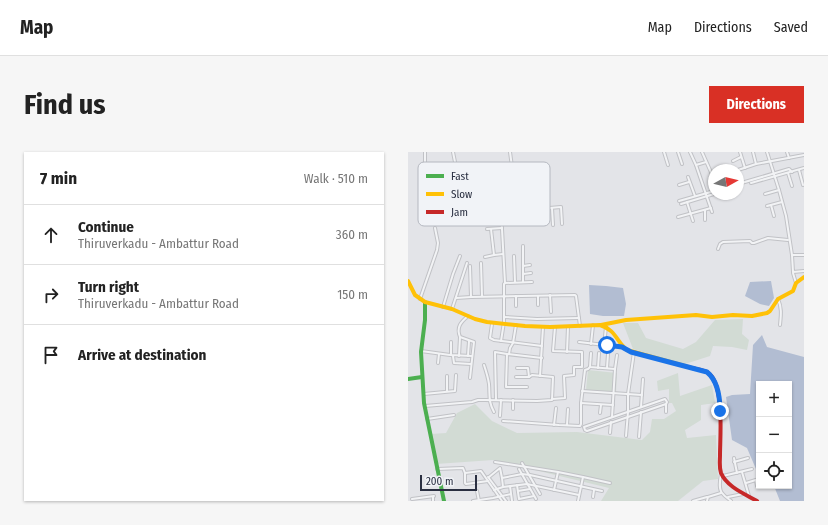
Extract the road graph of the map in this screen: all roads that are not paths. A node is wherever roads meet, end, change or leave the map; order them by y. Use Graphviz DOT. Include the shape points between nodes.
graph roads {
  1 [pos="425,152"];
  2 [pos="453,152"];
  3 [pos="510,152"];
  4 [pos="664,152"];
  5 [pos="678,152"];
  6 [pos="690,152"];
  7 [pos="702,152"];
  8 [pos="740,152"];
  9 [pos="753,152"];
  10 [pos="767,152"];
  11 [pos="787,152"];
  12 [pos="804,155"];
  13 [pos="741,157"];
  14 [pos="789,158"];
  15 [pos="733,161"];
  16 [pos="426,162"];
  17 [pos="455,162"];
  18 [pos="511,162"];
  19 [pos="706,162"];
  20 [pos="770,162"];
  21 [pos="682,164"];
  22 [pos="756,164"];
  23 [pos="668,165"];
  24 [pos="696,165"];
  25 [pos="708,166"];
  26 [pos="745,168"];
  27 [pos="804,168"];
  28 [pos="799,170"];
  29 [pos="792,172"];
  30 [pos="788,173"];
  31 [pos="774,175"];
  32 [pos="688,177"];
  33 [pos="690,182"];
  34 [pos="744,182"];
  35 [pos="751,183"];
  36 [pos="679,185"];
  37 [pos="803,185"];
  38 [pos="792,186"];
  39 [pos="779,190"];
  40 [pos="765,194"];
  41 [pos="706,195"];
  42 [pos="695,198"];
  43 [pos="679,201"];
  44 [pos="687,202"];
  45 [pos="782,202"];
  46 [pos="681,204"];
  47 [pos="771,205"];
  48 [pos="767,206"];
  49 [pos="552,208"];
  50 [pos="711,208"];
  51 [pos="704,210"];
  52 [pos="712,212"];
  53 [pos="691,214"];
  54 [pos="774,216"];
  55 [pos="678,217"];
  56 [pos="705,220"];
  57 [pos="693,221"];
  58 [pos="562,224"];
  59 [pos="553,225"];
  60 [pos="435,228"];
  61 [pos="502,228"];
  62 [pos="487,229"];
  63 [pos="491,229"];
  64 [pos="789,240"];
  65 [pos="524,246"];
  66 [pos="718,249"];
  67 [pos="503,254"];
  68 [pos="494,255"];
  69 [pos="792,255"];
  70 [pos="804,255"];
  71 [pos="460,256"];
  72 [pos="514,256"];
  73 [pos="486,257"];
  74 [pos="467,263"];
  75 [pos="480,263"];
  76 [pos="530,265"];
  77 [pos="470,266"];
  78 [pos="523,266"];
  79 [pos="804,271"];
  80 [pos="793,272"];
  81 [pos="531,273"];
  82 [pos="523,274"];
  83 [pos="804,278"];
  84 [pos="408,282"];
  85 [pos="515,282"];
  86 [pos="523,282"];
  87 [pos="532,282"];
  88 [pos="505,283"];
  89 [pos="796,283"];
  90 [pos="550,295"];
  91 [pos="471,296"];
  92 [pos="482,296"];
  93 [pos="504,296"];
  94 [pos="516,296"];
  95 [pos="538,296"];
  96 [pos="456,298"];
  97 [pos="778,299"];
  98 [pos="420,300"];
  99 [pos="425,302"];
  100 [pos="538,305"];
  101 [pos="516,306"];
  102 [pos="443,307"];
  103 [pos="452,309"];
  104 [pos="551,312"];
  105 [pos="468,316"];
  106 [pos="504,317"];
  107 [pos="579,318"];
  108 [pos="492,324"];
  109 [pos="503,325"];
  110 [pos="516,325"];
  111 [pos="594,325"];
  112 [pos="599,325"];
  113 [pos="780,325"];
  114 [pos="580,326"];
  115 [pos="543,327"];
  116 [pos="555,327"];
  117 [pos="568,327"];
  118 [pos="606,327"];
  119 [pos="460,338"];
  120 [pos="469,341"];
  121 [pos="501,341"];
  122 [pos="451,342"];
  123 [pos="513,342"];
  124 [pos="579,342"];
  125 [pos="592,344"];
  126 [pos="604,345"];
  127 [pos="542,346"];
  128 [pos="622,347"];
  129 [pos="421,351"];
  130 [pos="567,352"];
  131 [pos="634,352"];
  132 [pos="591,353"];
  133 [pos="599,353"];
  134 [pos="439,354"];
  135 [pos="508,354"];
  136 [pos="608,354"];
  137 [pos="617,355"];
  138 [pos="452,356"];
  139 [pos="459,356"];
  140 [pos="468,356"];
  141 [pos="472,356"];
  142 [pos="542,358"];
  143 [pos="438,363"];
  144 [pos="471,364"];
  145 [pos="484,365"];
  146 [pos="590,367"];
  147 [pos="517,368"];
  148 [pos="598,368"];
  149 [pos="607,368"];
  150 [pos="615,369"];
  151 [pos="456,375"];
  152 [pos="447,376"];
  153 [pos="540,376"];
  154 [pos="422,377"];
  155 [pos="516,377"];
  156 [pos="529,377"];
  157 [pos="470,378"];
  158 [pos="643,379"];
  159 [pos="408,380"];
  160 [pos="527,387"];
  161 [pos="447,391"];
  162 [pos="582,391"];
  163 [pos="614,393"];
  164 [pos="424,394"];
  165 [pos="628,394"];
  166 [pos="642,395"];
  167 [pos="552,399"];
  168 [pos="489,400"];
  169 [pos="496,400"];
  170 [pos="501,400"];
  171 [pos="513,400"];
  172 [pos="581,403"];
  173 [pos="666,404"];
  174 [pos="601,405"];
  175 [pos="613,405"];
  176 [pos="425,406"];
  177 [pos="641,407"];
  178 [pos="556,408"];
  179 [pos="513,409"];
  180 [pos="568,409"];
  181 [pos="494,412"];
  182 [pos="628,412"];
  183 [pos="641,412"];
  184 [pos="666,412"];
  185 [pos="600,413"];
  186 [pos="454,415"];
  187 [pos="500,416"];
  188 [pos="627,416"];
  189 [pos="612,417"];
  190 [pos="428,419"];
  191 [pos="503,422"];
  192 [pos="611,422"];
  193 [pos="554,425"];
  194 [pos="567,426"];
  195 [pos="610,433"];
  196 [pos="626,436"];
  197 [pos="638,437"];
  198 [pos="734,458"];
  199 [pos="748,458"];
  200 [pos="495,462"];
  201 [pos="734,462"];
  202 [pos="522,463"];
  203 [pos="524,466"];
  204 [pos="437,469"];
  205 [pos="519,469"];
  206 [pos="752,469"];
  207 [pos="558,472"];
  208 [pos="742,472"];
  209 [pos="465,473"];
  210 [pos="737,473"];
  211 [pos="522,474"];
  212 [pos="530,475"];
  213 [pos="722,475"];
  214 [pos="583,477"];
  215 [pos="502,478"];
  216 [pos="487,479"];
  217 [pos="756,480"];
  218 [pos="555,481"];
  219 [pos="610,483"];
  220 [pos="746,483"];
  221 [pos="527,484"];
  222 [pos="517,485"];
  223 [pos="510,486"];
  224 [pos="535,486"];
  225 [pos="503,487"];
  226 [pos="581,487"];
  227 [pos="530,489"];
  228 [pos="495,490"];
  229 [pos="554,490"];
  230 [pos="594,490"];
  231 [pos="477,491"];
  232 [pos="518,491"];
  233 [pos="602,491"];
  234 [pos="721,493"];
  235 [pos="511,494"];
  236 [pos="540,494"];
  237 [pos="579,495"];
  238 [pos="747,495"];
  239 [pos="500,496"];
  240 [pos="593,497"];
  241 [pos="708,497"];
  242 [pos="422,498"];
  243 [pos="728,498"];
  244 [pos="412,499"];
  245 [pos="423,501"];
  246 [pos="434,501"];
  247 [pos="444,501"];
  248 [pos="474,501"];
  249 [pos="479,501"];
  250 [pos="502,501"];
  251 [pos="506,501"];
  252 [pos="512,501"];
  253 [pos="578,501"];
  254 [pos="693,501"];
  255 [pos="707,501"];
  256 [pos="731,501"];
  257 [pos="757,501"];
  1 -- 16 [label="street"];
  2 -- 17 [label="street"];
  3 -- 18 [label="street"];
  4 -- 23 [label="street"];
  5 -- 21 [label="street"];
  6 -- 24 [label="street"];
  7 -- 19 [label="street"];
  8 -- 13 [label="street"];
  9 -- 22 [label="street"];
  10 -- 20 [label="street"];
  11 -- 14 [label="street"];
  12 -- 14 [label="street"];
  13 -- 15 [label="street"];
  13 -- 26 [label="street"];
  14 -- 20 [label="street"];
  19 -- 24 [label="street"];
  19 -- 25 [label="street"];
  20 -- 22 [label="street"];
  20 -- 31 [label="street"];
  22 -- 26 [label="street"];
  24 -- 41 [label="street"];
  27 -- 28 [label="street"];
  28 -- 29 [label="street"];
  28 -- 37 [label="street"];
  29 -- 30 [label="street"];
  29 -- 31 [label="street" via="789,169"];
  30 -- 31 [label="street"];
  30 -- 38 [label="street"];
  31 -- 34 [label="street"];
  31 -- 35 [label="street"];
  31 -- 39 [label="street"];
  32 -- 33 [label="street"];
  33 -- 36 [label="street"];
  33 -- 42 [label="street"];
  39 -- 40 [label="street"];
  39 -- 45 [label="street"];
  41 -- 42 [label="street"];
  41 -- 50 [label="street"];
  42 -- 43 [label="street"];
  42 -- 44 [label="street"];
  44 -- 46 [label="street"];
  44 -- 53 [label="street"];
  45 -- 47 [label="street"];
  45 -- 64 [label="street"];
  47 -- 48 [label="street"];
  47 -- 54 [label="street"];
  49 -- 58 [label="street" via="560,207"];
  49 -- 59 [label="street"];
  50 -- 51 [label="street"];
  50 -- 52 [label="street"];
  51 -- 53 [label="street"];
  51 -- 56 [label="street"];
  53 -- 55 [label="street"];
  53 -- 57 [label="street"];
  60 -- 98 [label="street" via="437,250"];
  61 -- 63 [label="street"];
  61 -- 67 [label="street"];
  62 -- 63 [label="street"];
  63 -- 68 [label="street"];
  64 -- 66 [label="street" via="768,238 754,243 726,242 720,244"];
  64 -- 69 [label="street"];
  65 -- 78 [label="street"];
  67 -- 68 [label="street"];
  67 -- 88 [label="street"];
  68 -- 73 [label="street"];
  69 -- 70 [label="street"];
  69 -- 80 [label="street"];
  71 -- 102 [label="street"];
  72 -- 85 [label="street"];
  74 -- 96 [label="street"];
  75 -- 92 [label="street"];
  76 -- 78 [label="street"];
  77 -- 91 [label="street"];
  78 -- 82 [label="street"];
  79 -- 80 [label="street"];
  80 -- 89 [label="street"];
  81 -- 82 [label="street"];
  82 -- 86 [label="street"];
  83 -- 89 [label="main road"];
  84 -- 98 [label="main road"];
  85 -- 86 [label="street"];
  85 -- 88 [label="street"];
  86 -- 87 [label="street"];
  88 -- 93 [label="street"];
  89 -- 97 [label="main road" via="793,291"];
  90 -- 95 [label="street"];
  90 -- 104 [label="street"];
  90 -- 107 [label="street" via="576,296"];
  91 -- 92 [label="street"];
  91 -- 96 [label="street"];
  92 -- 93 [label="street"];
  93 -- 94 [label="street"];
  93 -- 106 [label="street"];
  94 -- 95 [label="street"];
  94 -- 101 [label="street"];
  95 -- 100 [label="street"];
  96 -- 103 [label="street"];
  97 -- 112 [label="main road" via="767,313 752,316 682,316 626,320"];
  97 -- 113 [label="street" via="782,310"];
  98 -- 99 [label="main road"];
  99 -- 102 [label="main road"];
  99 -- 129 [label="main road"];
  102 -- 103 [label="main road"];
  103 -- 105 [label="main road"];
  105 -- 108 [label="main road"];
  105 -- 119 [label="street" via="459,325"];
  106 -- 107 [label="street"];
  106 -- 109 [label="street"];
  107 -- 114 [label="street"];
  108 -- 109 [label="main road"];
  108 -- 121 [label="street" via="490,338"];
  109 -- 110 [label="main road"];
  109 -- 121 [label="street"];
  110 -- 115 [label="main road"];
  110 -- 123 [label="street"];
  111 -- 112 [label="main road"];
  111 -- 114 [label="main road"];
  111 -- 125 [label="street"];
  112 -- 118 [label="main road"];
  114 -- 117 [label="main road"];
  115 -- 116 [label="main road"];
  115 -- 127 [label="street"];
  116 -- 117 [label="main road"];
  116 -- 130 [label="street" via="553,351"];
  117 -- 130 [label="street"];
  118 -- 126 [label="street"];
  118 -- 128 [label="main road" via="612,331"];
  119 -- 120 [label="street"];
  119 -- 139 [label="street"];
  120 -- 140 [label="street"];
  120 -- 141 [label="street" via="474,342"];
  121 -- 123 [label="street"];
  122 -- 138 [label="street"];
  123 -- 127 [label="street"];
  123 -- 135 [label="street"];
  124 -- 125 [label="street"];
  125 -- 126 [label="street"];
  126 -- 128 [label="street"];
  127 -- 142 [label="street"];
  128 -- 131 [label="main road"];
  129 -- 134 [label="street"];
  129 -- 154 [label="main road"];
  130 -- 167 [label="street" via="582,352 582,367 574,367 574,375 564,376 565,398"];
  131 -- 165 [label="street"];
  131 -- 213 [label="main road" via="707,372 713,378 720,404"];
  132 -- 146 [label="street"];
  133 -- 148 [label="street"];
  134 -- 138 [label="street"];
  134 -- 143 [label="street"];
  135 -- 142 [label="street"];
  135 -- 160 [label="street" via="506,387"];
  135 -- 169 [label="street" via="495,352"];
  136 -- 149 [label="street"];
  137 -- 150 [label="street"];
  138 -- 139 [label="street"];
  138 -- 144 [label="street" via="454,363"];
  139 -- 140 [label="street"];
  140 -- 141 [label="street"];
  141 -- 144 [label="street"];
  142 -- 153 [label="street"];
  144 -- 157 [label="street"];
  145 -- 168 [label="street" via="489,384"];
  146 -- 148 [label="street"];
  146 -- 162 [label="street" via="585,370"];
  147 -- 156 [label="street" via="528,368"];
  148 -- 149 [label="street"];
  149 -- 150 [label="street"];
  150 -- 163 [label="street"];
  151 -- 161 [label="street" via="457,390"];
  152 -- 161 [label="street"];
  153 -- 156 [label="street"];
  153 -- 167 [label="street" via="553,377"];
  154 -- 159 [label="main road"];
  154 -- 164 [label="main road"];
  155 -- 156 [label="street"];
  158 -- 166 [label="street"];
  161 -- 164 [label="street"];
  162 -- 163 [label="street"];
  162 -- 172 [label="street"];
  163 -- 165 [label="street"];
  163 -- 175 [label="street"];
  164 -- 176 [label="main road"];
  165 -- 166 [label="street"];
  165 -- 182 [label="street"];
  166 -- 177 [label="street"];
  167 -- 171 [label="street"];
  168 -- 169 [label="street"];
  168 -- 176 [label="street"];
  168 -- 181 [label="street"];
  169 -- 170 [label="street"];
  170 -- 171 [label="street"];
  170 -- 187 [label="street"];
  171 -- 179 [label="street"];
  172 -- 174 [label="street"];
  172 -- 194 [label="street" via="581,425"];
  173 -- 177 [label="street" via="665,399"];
  173 -- 183 [label="street"];
  173 -- 184 [label="street"];
  174 -- 175 [label="street"];
  174 -- 185 [label="street"];
  175 -- 189 [label="street"];
  176 -- 190 [label="main road"];
  177 -- 182 [label="street"];
  178 -- 193 [label="street"];
  180 -- 194 [label="street"];
  182 -- 188 [label="street"];
  182 -- 189 [label="street"];
  183 -- 188 [label="street"];
  183 -- 197 [label="street"];
  186 -- 190 [label="street"];
  188 -- 192 [label="street"];
  188 -- 196 [label="street"];
  189 -- 192 [label="street" via="584,427 587,431"];
  190 -- 204 [label="main road"];
  191 -- 193 [label="street"];
  192 -- 195 [label="street"];
  193 -- 194 [label="street"];
  198 -- 201 [label="street"];
  199 -- 201 [label="street"];
  200 -- 203 [label="street"];
  201 -- 210 [label="street"];
  202 -- 203 [label="street"];
  203 -- 207 [label="street"];
  203 -- 212 [label="street"];
  204 -- 209 [label="street" via="462,468"];
  204 -- 247 [label="main road"];
  205 -- 211 [label="street"];
  206 -- 208 [label="street"];
  207 -- 214 [label="street"];
  207 -- 218 [label="street"];
  208 -- 210 [label="street"];
  208 -- 220 [label="street"];
  209 -- 216 [label="street" via="481,471"];
  209 -- 216 [label="street" via="466,484"];
  210 -- 213 [label="street"];
  211 -- 212 [label="street"];
  211 -- 215 [label="street"];
  211 -- 221 [label="street"];
  212 -- 218 [label="street"];
  212 -- 224 [label="street"];
  213 -- 234 [label="street"];
  213 -- 238 [label="main road" via="727,482"];
  214 -- 219 [label="street"];
  214 -- 226 [label="street"];
  215 -- 216 [label="street" via="500,468"];
  215 -- 225 [label="street"];
  216 -- 228 [label="street"];
  217 -- 220 [label="street"];
  218 -- 226 [label="street"];
  218 -- 229 [label="street"];
  220 -- 238 [label="street"];
  221 -- 222 [label="street"];
  221 -- 224 [label="street"];
  221 -- 227 [label="street"];
  222 -- 223 [label="street"];
  222 -- 232 [label="street"];
  223 -- 225 [label="street"];
  223 -- 235 [label="street"];
  224 -- 229 [label="street"];
  224 -- 236 [label="street"];
  225 -- 228 [label="street"];
  226 -- 230 [label="street"];
  226 -- 237 [label="street"];
  227 -- 232 [label="street"];
  227 -- 232 [label="street" via="535,498 519,499"];
  228 -- 239 [label="street"];
  229 -- 237 [label="street"];
  230 -- 233 [label="street"];
  230 -- 240 [label="street"];
  231 -- 249 [label="street"];
  234 -- 241 [label="street"];
  234 -- 243 [label="street"];
  235 -- 239 [label="street"];
  235 -- 252 [label="street"];
  237 -- 253 [label="street"];
  238 -- 243 [label="street"];
  238 -- 257 [label="main road"];
  239 -- 249 [label="street"];
  239 -- 250 [label="street"];
  239 -- 251 [label="street"];
  241 -- 254 [label="street"];
  241 -- 255 [label="street"];
  242 -- 244 [label="street"];
  242 -- 245 [label="street"];
  242 -- 246 [label="street" via="434,496"];
  243 -- 256 [label="street"];
  248 -- 249 [label="street"];
}
